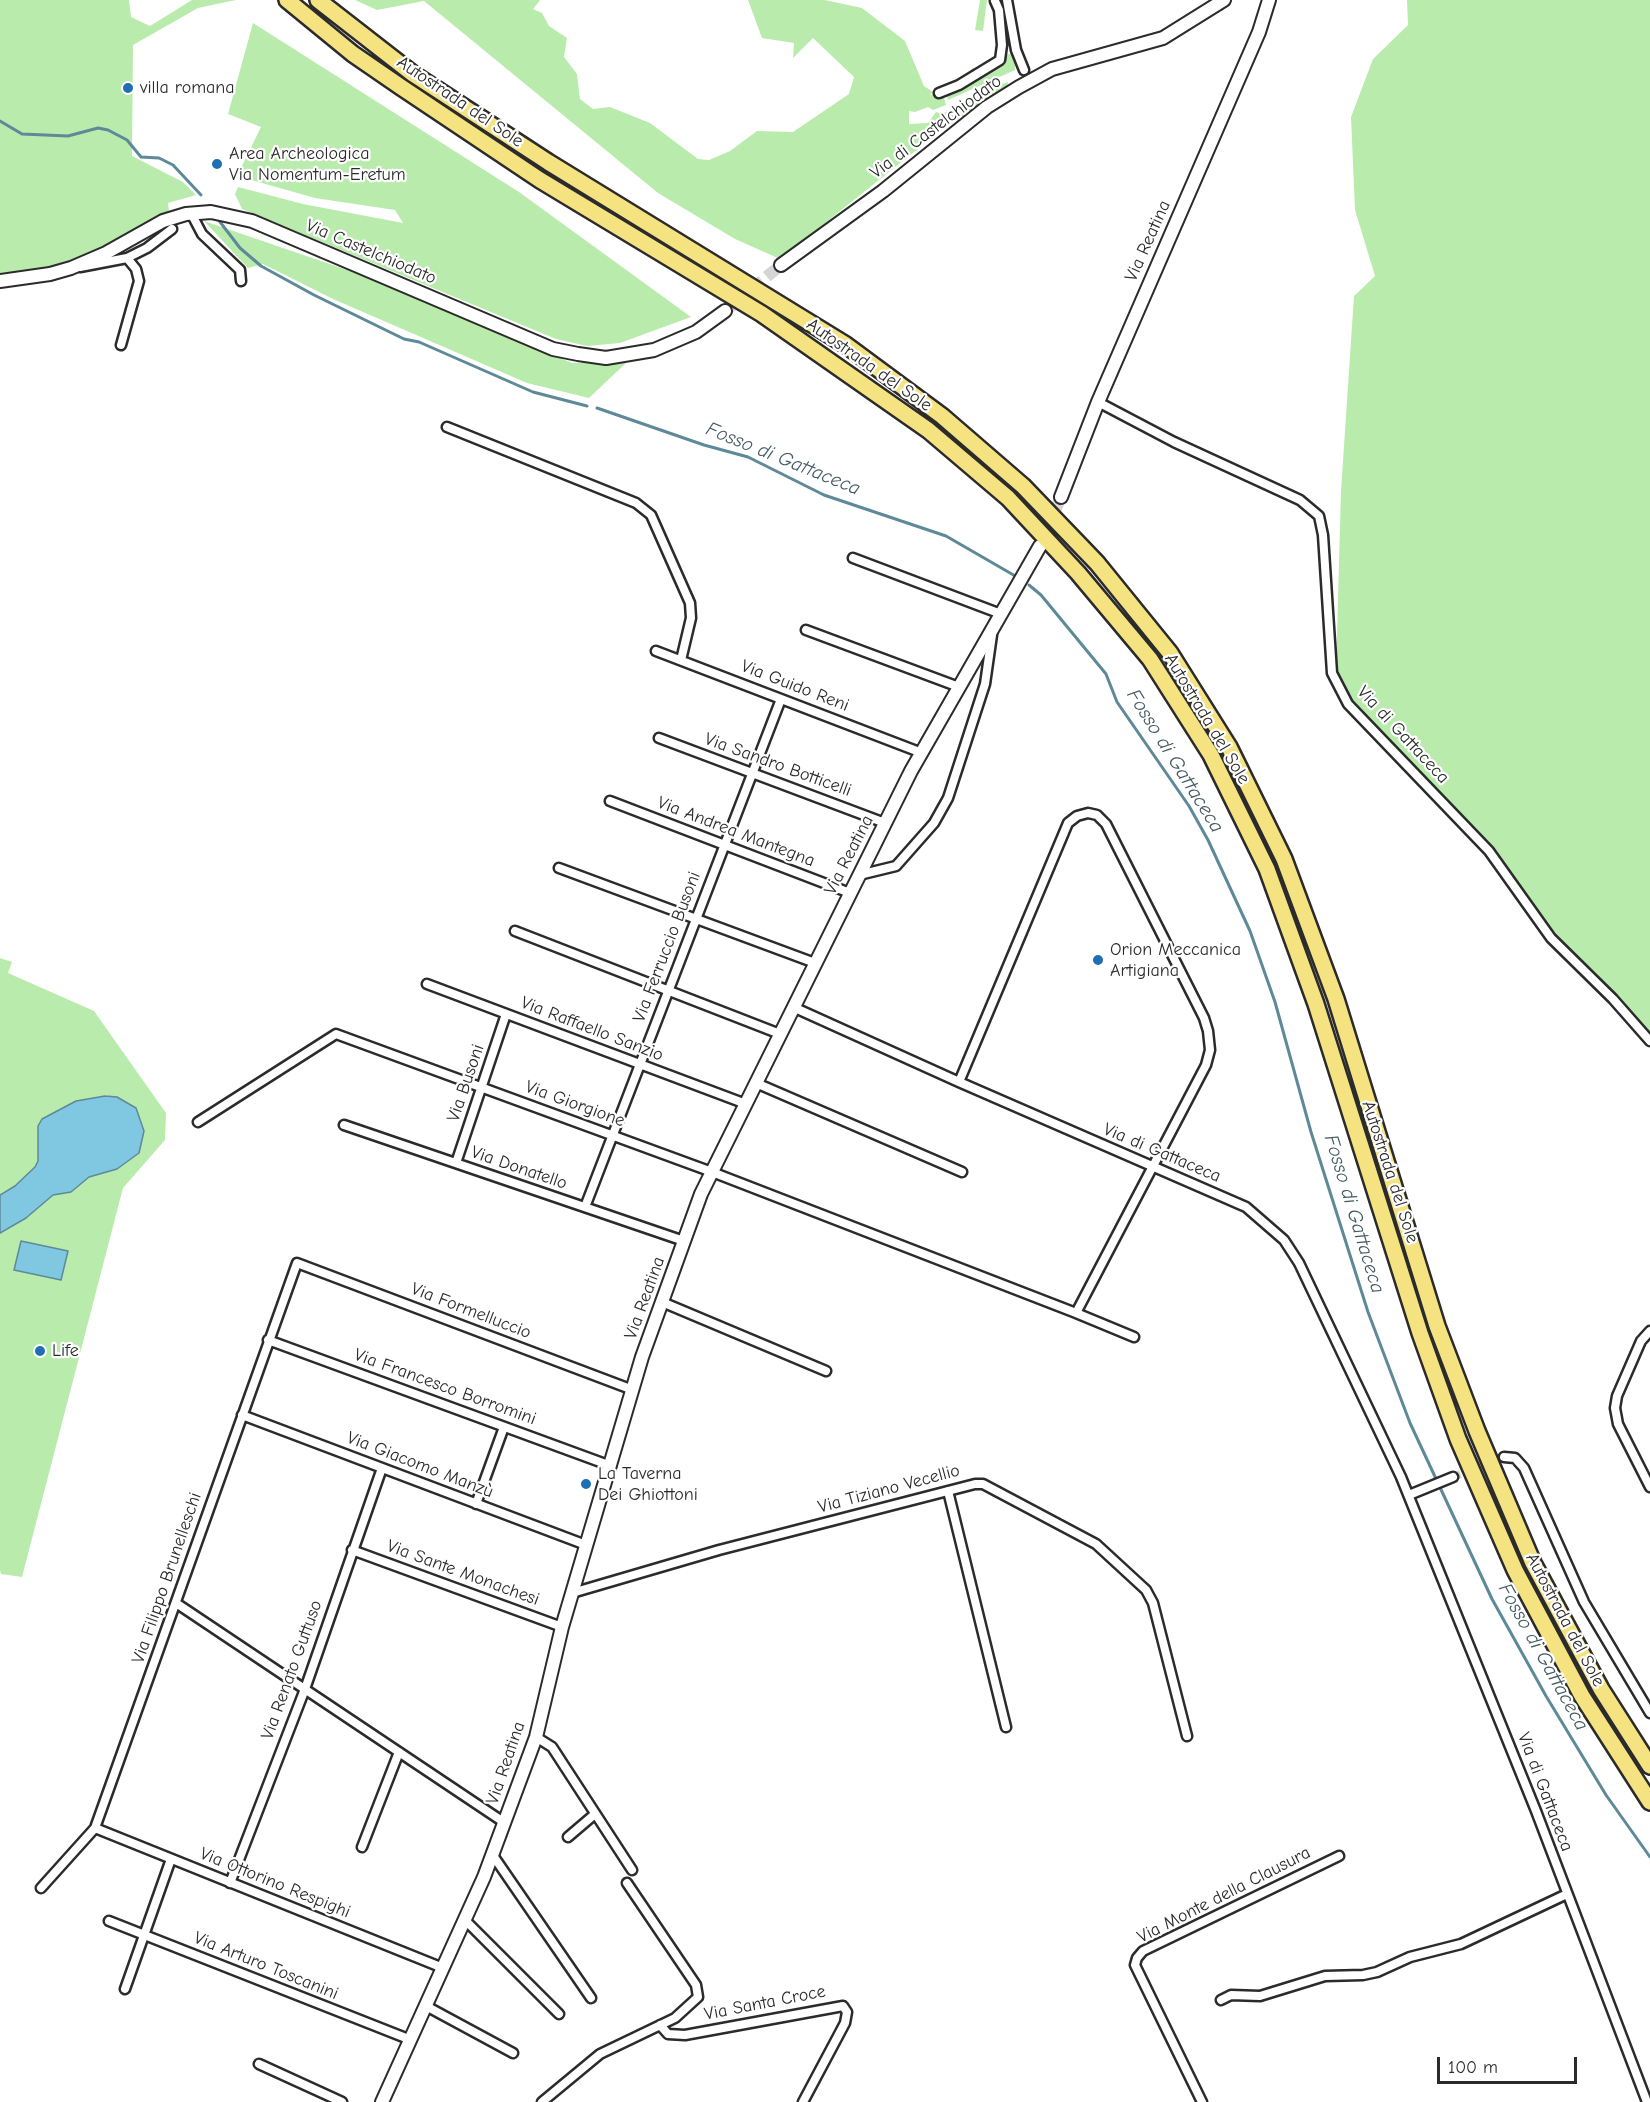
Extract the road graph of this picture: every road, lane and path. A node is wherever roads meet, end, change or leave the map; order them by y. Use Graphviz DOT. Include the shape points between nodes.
graph roads {
  1 [pos="287,0"];
  2 [pos="318,0"];
  3 [pos="1007,0"];
  4 [pos="1224,0"];
  5 [pos="1269,0"];
  6 [pos="994,1"];
  7 [pos="1024,70"];
  8 [pos="939,93"];
  9 [pos="191,213"];
  10 [pos="172,229"];
  11 [pos="127,258"];
  12 [pos="781,265"];
  13 [pos="71,268"];
  14 [pos="0,281"];
  15 [pos="241,281"];
  16 [pos="725,311"];
  17 [pos="121,345"];
  18 [pos="1098,402"];
  19 [pos="447,427"];
  20 [pos="1061,497"];
  21 [pos="1040,546"];
  22 [pos="853,558"];
  23 [pos="1000,614"];
  24 [pos="993,628"];
  25 [pos="806,630"];
  26 [pos="656,651"];
  27 [pos="681,660"];
  28 [pos="959,687"];
  29 [pos="781,699"];
  30 [pos="659,738"];
  31 [pos="921,753"];
  32 [pos="752,773"];
  33 [pos="610,801"];
  34 [pos="885,823"];
  35 [pos="724,845"];
  36 [pos="559,868"];
  37 [pos="859,875"];
  38 [pos="850,893"];
  39 [pos="696,919"];
  40 [pos="514,931"];
  41 [pos="815,963"];
  42 [pos="427,984"];
  43 [pos="668,990"];
  44 [pos="793,1007"];
  45 [pos="506,1014"];
  46 [pos="780,1034"];
  47 [pos="1650,1041"];
  48 [pos="640,1064"];
  49 [pos="959,1082"];
  50 [pos="756,1083"];
  51 [pos="482,1087"];
  52 [pos="746,1104"];
  53 [pos="198,1122"];
  54 [pos="344,1125"];
  55 [pos="613,1136"];
  56 [pos="456,1163"];
  57 [pos="1152,1167"];
  58 [pos="712,1172"];
  59 [pos="962,1173"];
  60 [pos="585,1207"];
  61 [pos="684,1241"];
  62 [pos="297,1263"];
  63 [pos="662,1302"];
  64 [pos="1076,1313"];
  65 [pos="1650,1331"];
  66 [pos="1134,1337"];
  67 [pos="268,1340"];
  68 [pos="826,1371"];
  69 [pos="633,1390"];
  70 [pos="242,1415"];
  71 [pos="504,1427"];
  72 [pos="1504,1457"];
  73 [pos="611,1466"];
  74 [pos="382,1468"];
  75 [pos="1453,1478"];
  76 [pos="1650,1487"];
  77 [pos="948,1491"];
  78 [pos="1409,1495"];
  79 [pos="476,1504"];
  80 [pos="586,1545"];
  81 [pos="352,1550"];
  82 [pos="572,1593"];
  83 [pos="176,1603"];
  84 [pos="562,1627"];
  85 [pos="305,1689"];
  86 [pos="1650,1713"];
  87 [pos="1006,1727"];
  88 [pos="1187,1736"];
  89 [pos="536,1737"];
  90 [pos="399,1752"];
  91 [pos="1650,1766"];
  92 [pos="1650,1802"];
  93 [pos="595,1814"];
  94 [pos="504,1823"];
  95 [pos="95,1828"];
  96 [pos="568,1837"];
  97 [pos="362,1847"];
  98 [pos="492,1854"];
  99 [pos="1339,1856"];
  100 [pos="171,1859"];
  101 [pos="632,1870"];
  102 [pos="230,1882"];
  103 [pos="627,1883"];
  104 [pos="41,1888"];
  105 [pos="1567,1894"];
  106 [pos="465,1920"];
  107 [pos="109,1921"];
  108 [pos="144,1935"];
  109 [pos="443,1968"];
  110 [pos="125,1989"];
  111 [pos="591,1998"];
  112 [pos="1221,2001"];
  113 [pos="426,2006"];
  114 [pos="559,2014"];
  115 [pos="660,2025"];
  116 [pos="411,2040"];
  117 [pos="513,2053"];
  118 [pos="258,2064"];
  119 [pos="342,2102"];
  120 [pos="382,2102"];
  121 [pos="542,2102"];
  122 [pos="803,2102"];
  123 [pos="1202,2102"];
  124 [pos="1647,2102"];
  1 -- 92 [label="highway, Autostrada del Sole" via="401,87 540,180 771,320 928,430 1008,498 1150,659 1211,755 1268,869 1316,1004 1420,1333 1467,1461 1515,1570 1582,1696"];
  2 -- 91 [label="highway, Autostrada del Sole" via="413,74 846,345 942,416 1023,486 1097,563 1170,653 1229,747 1284,859 1336,999 1437,1326 1533,1563 1601,1689"];
  3 -- 7 [label="street" via="1016,50"];
  4 -- 12 [label="street, Via di Castelchiodato" via="1163,38 1052,69 987,106 883,191"];
  5 -- 18 [label="street, Via Reatina" via="1259,32"];
  6 -- 8 [label="street" via="999,10 1002,45 999,60 959,86"];
  9 -- 13 [label="street, Via Castelchiodato" via="163,221"];
  9 -- 15 [label="street" via="202,234 240,270"];
  9 -- 16 [label="street, Via Castelchiodato" via="225,213 252,221 553,349 578,354 606,358 654,350 696,332"];
  10 -- 11 [label="street"];
  11 -- 13 [label="street"];
  11 -- 17 [label="street" via="139,281"];
  13 -- 14 [label="street, Via Castelchiodato"];
  18 -- 20 [label="street, Via Reatina"];
  18 -- 47 [label="street, Via di Gattaceca" via="1300,500 1319,516 1332,673 1348,704 1489,851 1551,938"];
  19 -- 27 [label="street" via="636,503 651,514 690,603 692,618"];
  21 -- 23 [label="street, Via Reatina"];
  22 -- 23 [label="street"];
  23 -- 24 [label="street, Via Reatina"];
  24 -- 28 [label="street, Via Reatina"];
  24 -- 37 [label="street" via="985,684 948,798 934,823 896,866"];
  25 -- 28 [label="street"];
  26 -- 27 [label="street, Via Guido Reni"];
  27 -- 29 [label="street, Via Guido Reni"];
  28 -- 31 [label="street, Via Reatina"];
  29 -- 31 [label="street, Via Guido Reni"];
  29 -- 32 [label="street, Via Ferruccio Busoni"];
  30 -- 32 [label="street, Via Sandro Botticelli"];
  31 -- 34 [label="street, Via Reatina"];
  32 -- 34 [label="street, Via Sandro Botticelli"];
  32 -- 35 [label="street, Via Ferruccio Busoni"];
  33 -- 35 [label="street, Via Andrea Mantegna"];
  34 -- 37 [label="street, Via Reatina"];
  35 -- 38 [label="street, Via Andrea Mantegna"];
  35 -- 39 [label="street, Via Ferruccio Busoni"];
  36 -- 39 [label="street"];
  37 -- 38 [label="street, Via Reatina"];
  38 -- 41 [label="street, Via Reatina"];
  39 -- 41 [label="street"];
  39 -- 43 [label="street, Via Ferruccio Busoni"];
  40 -- 43 [label="street"];
  41 -- 44 [label="street, Via Reatina"];
  42 -- 45 [label="street, Via Raffaello Sanzio"];
  43 -- 46 [label="street"];
  43 -- 48 [label="street, Via Ferruccio Busoni"];
  44 -- 46 [label="street, Via Reatina"];
  44 -- 49 [label="street, Via di Gattaceca"];
  45 -- 48 [label="street, Via Raffaello Sanzio"];
  45 -- 51 [label="street, Via Busoni"];
  46 -- 50 [label="street, Via Reatina"];
  48 -- 52 [label="street, Via Raffaello Sanzio"];
  48 -- 55 [label="street, Via Ferruccio Busoni"];
  49 -- 57 [label="street, Via di Gattaceca"];
  49 -- 57 [label="street" via="1068,823 1077,816 1097,815 1106,824 1208,1031 1210,1050 1206,1065"];
  50 -- 52 [label="street, Via Reatina"];
  50 -- 59 [label="street"];
  51 -- 53 [label="street, Via Giorgione" via="336,1034"];
  51 -- 55 [label="street, Via Giorgione"];
  51 -- 56 [label="street, Via Busoni"];
  52 -- 58 [label="street, Via Reatina"];
  54 -- 56 [label="street, Via Donatello"];
  55 -- 58 [label="street, Via Giorgione"];
  55 -- 60 [label="street, Via Ferruccio Busoni"];
  56 -- 60 [label="street, Via Donatello"];
  57 -- 64 [label="street"];
  57 -- 78 [label="street, Via di Gattaceca" via="1246,1207 1284,1240 1299,1263"];
  58 -- 61 [label="street, Via Reatina"];
  58 -- 64 [label="street, Via Giorgione"];
  60 -- 61 [label="street, Via Donatello"];
  61 -- 63 [label="street, Via Reatina"];
  62 -- 67 [label="street, Via Filippo Brunelleschi"];
  62 -- 69 [label="street, Via Formelluccio"];
  63 -- 68 [label="street"];
  63 -- 69 [label="street, Via Reatina"];
  64 -- 66 [label="street, Via Giorgione"];
  65 -- 76 [label="street" via="1641,1341 1615,1408 1618,1424"];
  67 -- 70 [label="street, Via Filippo Brunelleschi"];
  67 -- 71 [label="street, Via Francesco Borromini"];
  69 -- 73 [label="street, Via Reatina"];
  70 -- 74 [label="street, Via Giacomo Manzù"];
  70 -- 83 [label="street, Via Filippo Brunelleschi"];
  71 -- 73 [label="street, Via Francesco Borromini"];
  71 -- 79 [label="street"];
  72 -- 86 [label="street" via="1515,1458 1524,1468 1589,1610"];
  73 -- 80 [label="street, Via Reatina"];
  74 -- 79 [label="street, Via Giacomo Manzù"];
  74 -- 81 [label="street, Via Renato Guttuso"];
  75 -- 78 [label="street"];
  77 -- 82 [label="street, Via Tiziano Vecellio" via="719,1550"];
  77 -- 87 [label="street"];
  77 -- 88 [label="street, Via Tiziano Vecellio" via="975,1484 993,1487 1095,1544 1142,1585 1153,1603"];
  78 -- 105 [label="street, Via di Gattaceca"];
  79 -- 80 [label="street, Via Giacomo Manzù"];
  80 -- 82 [label="street, Via Reatina"];
  81 -- 84 [label="street, Via Sante Monachesi"];
  81 -- 85 [label="street, Via Renato Guttuso"];
  82 -- 84 [label="street, Via Reatina"];
  83 -- 85 [label="street"];
  83 -- 95 [label="street, Via Filippo Brunelleschi"];
  84 -- 89 [label="street, Via Reatina"];
  85 -- 90 [label="street"];
  85 -- 102 [label="street, Via Renato Guttuso"];
  89 -- 93 [label="street" via="552,1747"];
  89 -- 94 [label="street, Via Reatina"];
  90 -- 94 [label="street"];
  90 -- 97 [label="street"];
  93 -- 96 [label="street"];
  93 -- 101 [label="street"];
  94 -- 98 [label="street, Via Reatina"];
  95 -- 100 [label="street, Via Ottorino Respighi"];
  95 -- 104 [label="street, Via Filippo Brunelleschi"];
  98 -- 106 [label="street, Via Reatina"];
  98 -- 111 [label="street"];
  99 -- 123 [label="street, Via Monte della Clausura" via="1143,1951 1137,1958 1136,1965"];
  100 -- 102 [label="street, Via Ottorino Respighi"];
  100 -- 108 [label="street"];
  102 -- 109 [label="street, Via Ottorino Respighi"];
  103 -- 115 [label="street" via="698,1992 684,2012"];
  105 -- 112 [label="street" via="1461,1944 1410,1957 1377,1971 1325,1976 1260,1996 1231,1995"];
  105 -- 124 [label="street, Via di Gattaceca"];
  106 -- 109 [label="street, Via Reatina"];
  106 -- 114 [label="street"];
  107 -- 108 [label="street, Via Arturo Toscanini"];
  108 -- 110 [label="street"];
  108 -- 116 [label="street, Via Arturo Toscanini"];
  109 -- 113 [label="street, Via Reatina"];
  113 -- 116 [label="street, Via Reatina"];
  113 -- 117 [label="street"];
  115 -- 121 [label="street" via="600,2054"];
  115 -- 122 [label="street, Via Santa Croce" via="668,2034 685,2035 843,2006 847,2012 845,2023"];
  116 -- 120 [label="street, Via Reatina"];
  118 -- 119 [label="street"];
}
